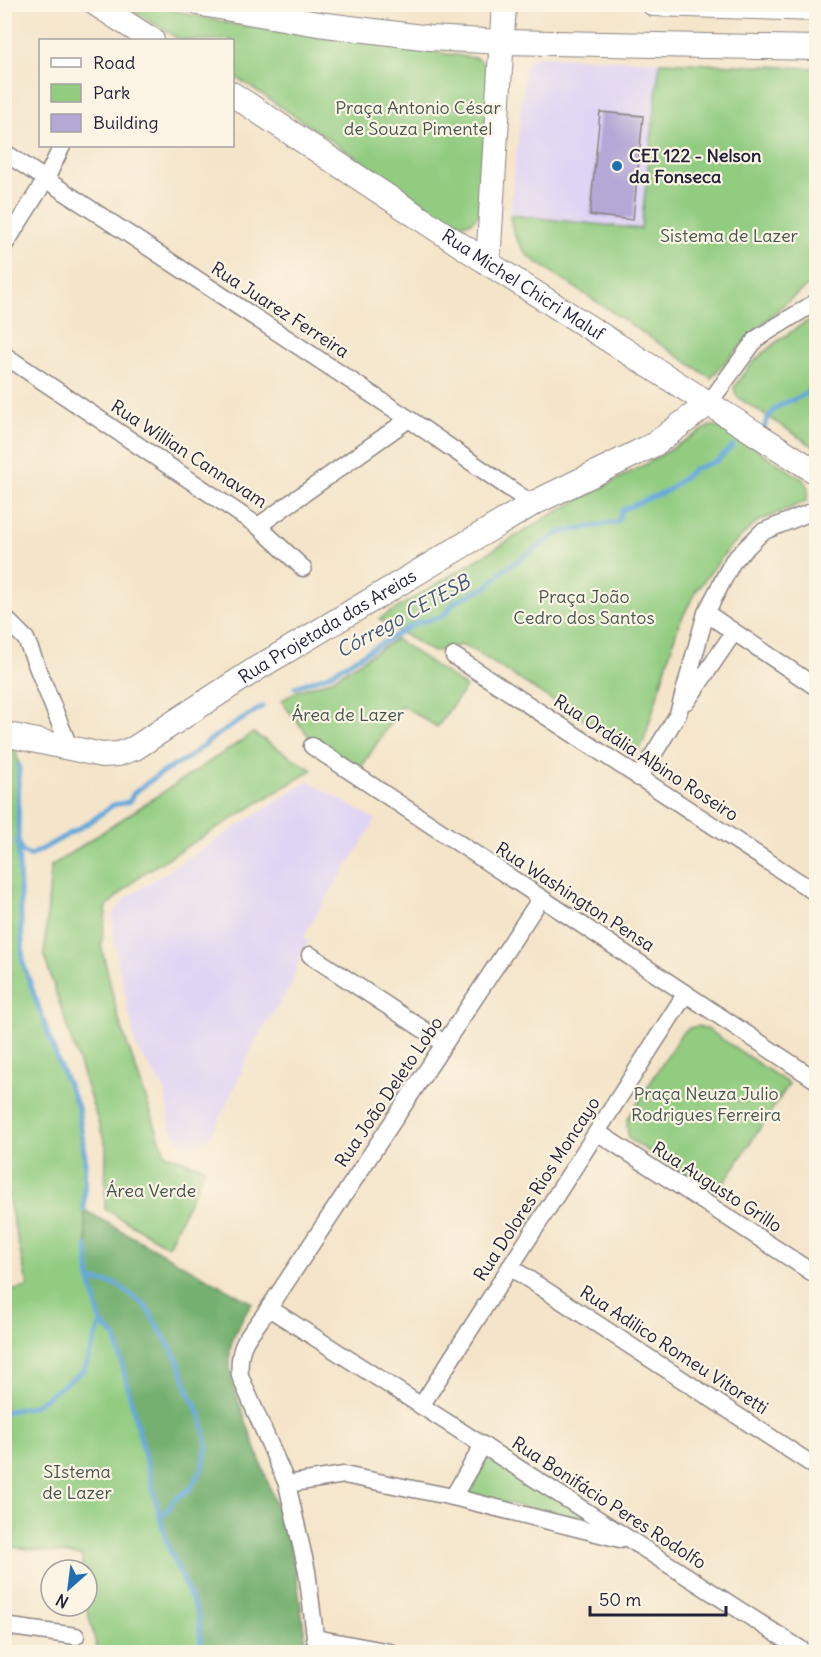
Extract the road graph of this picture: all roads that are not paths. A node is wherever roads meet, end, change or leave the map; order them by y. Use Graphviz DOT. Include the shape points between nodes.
graph roads {
  1 [pos="96,4"];
  2 [pos="202,4"];
  3 [pos="504,4"];
  4 [pos="654,4"];
  5 [pos="816,9"];
  6 [pos="137,36"];
  7 [pos="502,42"];
  8 [pos="816,48"];
  9 [pos="234,95"];
  10 [pos="62,147"];
  11 [pos="4,152"];
  12 [pos="46,179"];
  13 [pos="4,246"];
  14 [pos="488,263"];
  15 [pos="816,302"];
  16 [pos="4,355"];
  17 [pos="709,404"];
  18 [pos="410,419"];
  19 [pos="816,472"];
  20 [pos="532,504"];
  21 [pos="816,510"];
  22 [pos="258,526"];
  23 [pos="303,568"];
  24 [pos="706,613"];
  25 [pos="4,617"];
  26 [pos="734,632"];
  27 [pos="454,656"];
  28 [pos="816,687"];
  29 [pos="678,714"];
  30 [pos="4,734"];
  31 [pos="312,746"];
  32 [pos="70,749"];
  33 [pos="639,778"];
  34 [pos="816,893"];
  35 [pos="541,898"];
  36 [pos="310,955"];
  37 [pos="686,993"];
  38 [pos="444,1043"];
  39 [pos="816,1080"];
  40 [pos="597,1132"];
  41 [pos="510,1267"];
  42 [pos="816,1275"];
  43 [pos="269,1308"];
  44 [pos="421,1406"];
  45 [pos="483,1445"];
  46 [pos="816,1467"];
  47 [pos="287,1484"];
  48 [pos="453,1497"];
  49 [pos="634,1543"];
  50 [pos="4,1626"];
  51 [pos="76,1635"];
  52 [pos="316,1645"];
  53 [pos="390,1653"];
  54 [pos="805,1653"];
  1 -- 6 [label="street"];
  2 -- 7 [label="street" via="318,24 430,38"];
  3 -- 7 [label="street"];
  4 -- 5 [label="street"];
  7 -- 8 [label="street"];
  7 -- 14 [label="street"];
  9 -- 14 [label="street, Rua Michel Chicri Maluf"];
  10 -- 12 [label="street"];
  11 -- 12 [label="street, Rua Juarez Ferreira"];
  12 -- 13 [label="street"];
  12 -- 18 [label="street, Rua Juarez Ferreira"];
  14 -- 17 [label="street, Rua Michel Chicri Maluf"];
  15 -- 17 [label="street" via="756,339"];
  16 -- 22 [label="street, Rua Willian Cannavam"];
  17 -- 19 [label="street, Rua Michel Chicri Maluf"];
  17 -- 20 [label="street, Rua Projetada das Areias" via="655,444"];
  18 -- 20 [label="street, Rua Juarez Ferreira"];
  18 -- 22 [label="street, Rua Willian Cannavam"];
  20 -- 32 [label="street, Rua Projetada das Areias" via="256,669 135,748 102,755"];
  21 -- 24 [label="street" via="762,532 733,561"];
  22 -- 23 [label="street"];
  24 -- 26 [label="street"];
  24 -- 29 [label="street"];
  25 -- 32 [label="street" via="26,639"];
  26 -- 28 [label="street"];
  26 -- 29 [label="street"];
  27 -- 33 [label="street, Rua Ordália Albino Roseiro"];
  29 -- 33 [label="street"];
  30 -- 32 [label="street, Rua Projetada das Areias"];
  31 -- 35 [label="street, Rua Washington Pensa"];
  33 -- 34 [label="street, Rua Ordália Albino Roseiro"];
  35 -- 37 [label="street, Rua Washington Pensa"];
  35 -- 38 [label="street, Rua João Deleto Lobo"];
  36 -- 38 [label="street"];
  37 -- 39 [label="street, Rua Washington Pensa"];
  37 -- 40 [label="street, Rua Dolores Rios Moncayo"];
  38 -- 43 [label="street, Rua João Deleto Lobo"];
  40 -- 41 [label="street, Rua Dolores Rios Moncayo"];
  40 -- 42 [label="street, Rua Augusto Grillo"];
  41 -- 44 [label="street, Rua Dolores Rios Moncayo"];
  41 -- 46 [label="street, Rua Adilico Romeu Vitoretti"];
  43 -- 44 [label="street, Rua Bonifácio Peres Rodolfo"];
  43 -- 47 [label="street, Rua João Deleto Lobo" via="242,1345 238,1358 240,1376"];
  44 -- 45 [label="street, Rua Bonifácio Peres Rodolfo"];
  45 -- 48 [label="street, Rua Bonifácio Peres Rodolfo"];
  45 -- 49 [label="street, Rua Bonifácio Peres Rodolfo"];
  47 -- 48 [label="street" via="345,1475"];
  47 -- 52 [label="street, Rua João Deleto Lobo" via="307,1570"];
  48 -- 49 [label="street"];
  49 -- 54 [label="street, Rua Bonifácio Peres Rodolfo"];
  50 -- 51 [label="street"];
  52 -- 53 [label="street"];
}
